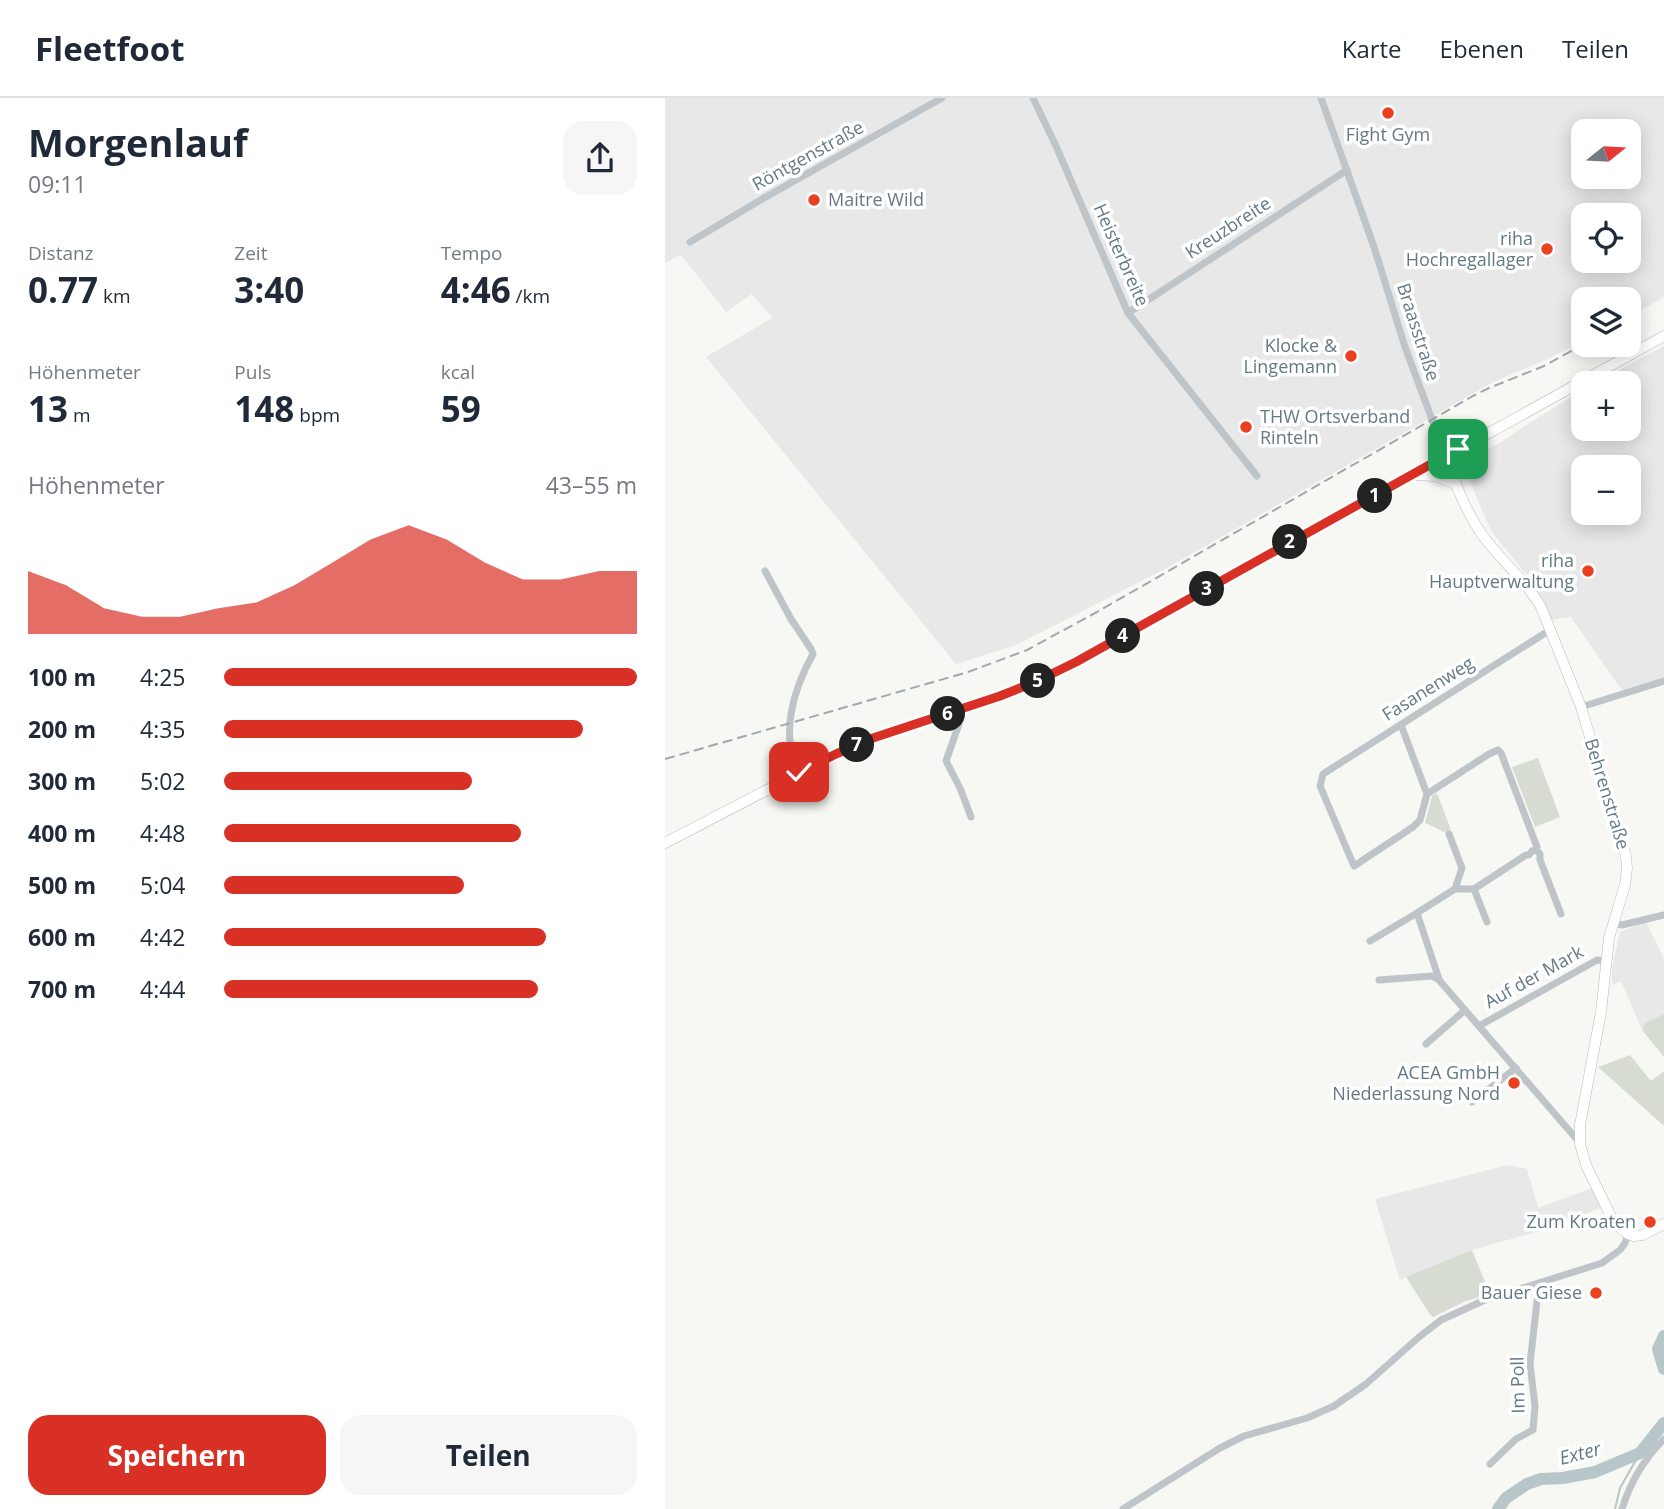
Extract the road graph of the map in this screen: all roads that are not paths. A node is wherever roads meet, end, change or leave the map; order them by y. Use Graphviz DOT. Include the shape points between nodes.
graph roads {
  1 [pos="942,98"];
  2 [pos="1033,98"];
  3 [pos="1321,98"];
  4 [pos="1347,170"];
  5 [pos="690,242"];
  6 [pos="1128,313"];
  7 [pos="1664,336"];
  8 [pos="1435,428"];
  9 [pos="1479,438"];
  10 [pos="1446,457"];
  11 [pos="1414,475"];
  12 [pos="1257,476"];
  13 [pos="1456,484"];
  14 [pos="765,571"];
  15 [pos="1550,630"];
  16 [pos="1664,681"];
  17 [pos="1581,707"];
  18 [pos="956,711"];
  19 [pos="1401,725"];
  20 [pos="799,772"];
  21 [pos="1427,794"];
  22 [pos="971,817"];
  23 [pos="1449,834"];
  24 [pos="665,843"];
  25 [pos="1536,850"];
  26 [pos="1455,888"];
  27 [pos="1474,889"];
  28 [pos="1416,913"];
  29 [pos="1561,914"];
  30 [pos="1664,915"];
  31 [pos="1487,922"];
  32 [pos="1614,923"];
  33 [pos="1370,941"];
  34 [pos="1605,961"];
  35 [pos="1379,979"];
  36 [pos="1439,980"];
  37 [pos="1465,1010"];
  38 [pos="1479,1026"];
  39 [pos="1426,1044"];
  40 [pos="1515,1068"];
  41 [pos="1472,1101"];
  42 [pos="1580,1143"];
  43 [pos="1664,1224"];
  44 [pos="1628,1234"];
  45 [pos="1539,1283"];
  46 [pos="1664,1438"];
  47 [pos="1490,1464"];
  48 [pos="1123,1509"];
  49 [pos="1622,1509"];
  1 -- 5 [label="street, Röntgenstraße"];
  2 -- 6 [label="street, Heisterbreite"];
  3 -- 4 [label="street, Braasstraße"];
  4 -- 6 [label="street, Kreuzbreite"];
  4 -- 8 [label="street, Braasstraße"];
  6 -- 12 [label="street, Heisterbreite"];
  7 -- 9 [label="main road"];
  8 -- 9 [label="main road" via="1454,436"];
  8 -- 10 [label="street, Braasstraße"];
  9 -- 10 [label="main road"];
  10 -- 11 [label="main road"];
  10 -- 13 [label="main road, Behrenstraße"];
  11 -- 13 [label="main road" via="1436,476"];
  11 -- 18 [label="main road" via="1076,662"];
  13 -- 15 [label="main road, Behrenstraße" via="1478,528 1532,592"];
  14 -- 20 [label="street" via="813,654 790,723 791,751"];
  15 -- 17 [label="main road, Behrenstraße"];
  15 -- 19 [label="street, Fasanenweg"];
  16 -- 17 [label="street"];
  17 -- 32 [label="main road, Behrenstraße" via="1626,856 1625,885"];
  18 -- 20 [label="main road" via="873,738"];
  18 -- 22 [label="street" via="959,724 946,761"];
  19 -- 21 [label="street"];
  19 -- 21 [label="street, Fasanenweg" via="1322,774 1320,786 1355,866 1413,827 1420,820"];
  20 -- 24 [label="main road"];
  21 -- 25 [label="street" via="1498,750"];
  23 -- 26 [label="street" via="1462,868"];
  25 -- 27 [label="street"];
  25 -- 29 [label="street"];
  26 -- 27 [label="street"];
  26 -- 28 [label="street"];
  27 -- 31 [label="street"];
  28 -- 33 [label="street"];
  28 -- 36 [label="street"];
  30 -- 32 [label="street"];
  32 -- 34 [label="main road, Behrenstraße"];
  34 -- 38 [label="street, Auf der Mark" via="1597,960"];
  34 -- 42 [label="main road, Behrenstraße"];
  35 -- 36 [label="street" via="1432,976"];
  36 -- 37 [label="street"];
  37 -- 38 [label="street"];
  37 -- 39 [label="street"];
  38 -- 40 [label="street"];
  40 -- 41 [label="street"];
  40 -- 42 [label="street"];
  42 -- 44 [label="main road, Behrenstraße" via="1611,1218"];
  43 -- 44 [label="main road" via="1643,1235"];
  44 -- 45 [label="street" via="1620,1250 1602,1263"];
  45 -- 47 [label="street, Im Poll" via="1530,1364 1533,1430"];
  45 -- 48 [label="street" via="1441,1320 1334,1406 1244,1436"];
  46 -- 49 [label="street" via="1628,1490"];
}
